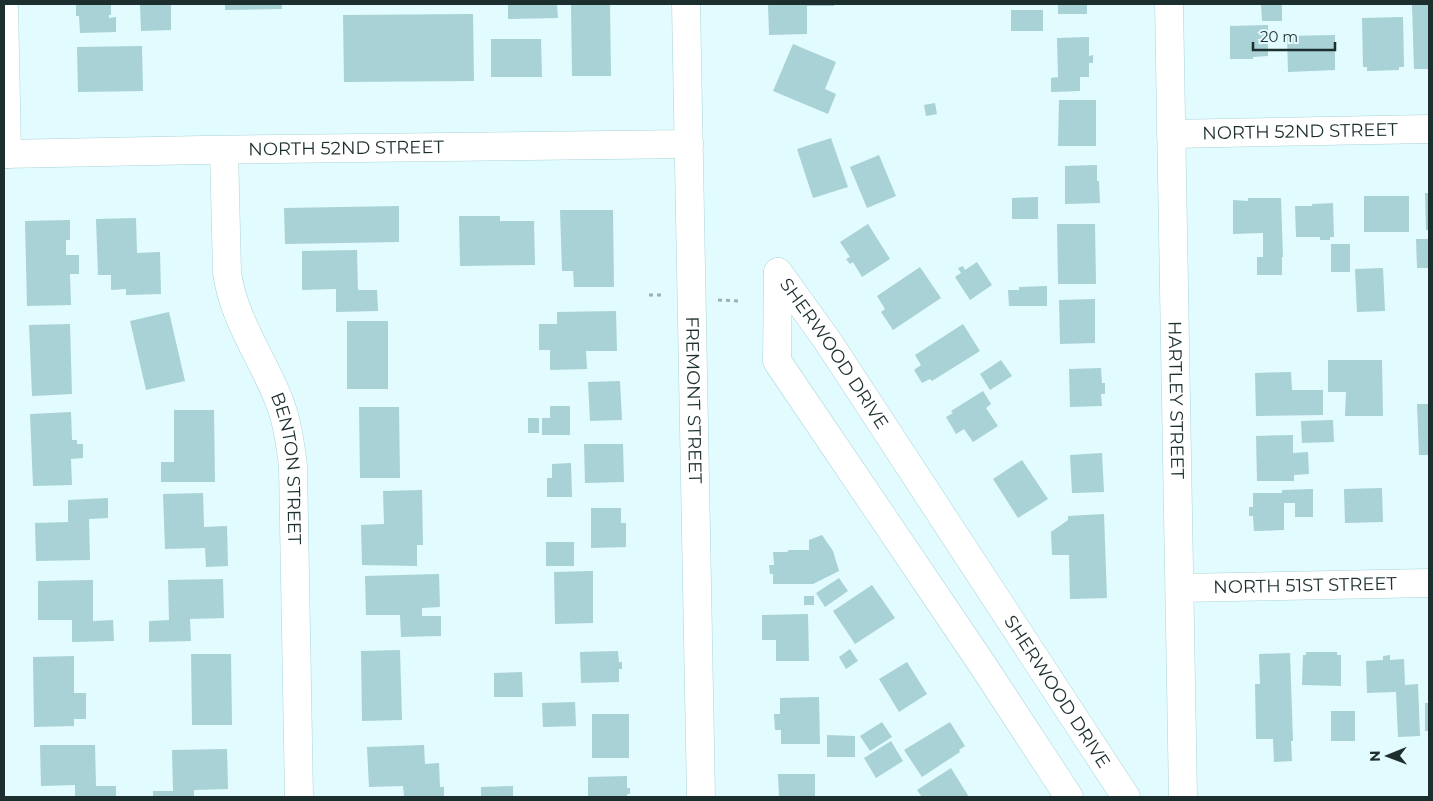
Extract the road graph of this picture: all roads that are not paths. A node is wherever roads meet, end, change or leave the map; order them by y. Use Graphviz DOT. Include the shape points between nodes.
graph roads {
  1 [pos="4,4"];
  2 [pos="686,4"];
  3 [pos="1169,4"];
  4 [pos="1429,130"];
  5 [pos="1171,134"];
  6 [pos="689,144"];
  7 [pos="224,150"];
  8 [pos="5,154"];
  9 [pos="1429,584"];
  10 [pos="1180,588"];
  11 [pos="299,797"];
  12 [pos="701,797"];
  13 [pos="1069,797"];
  14 [pos="1126,797"];
  15 [pos="1183,797"];
  1 -- 8 [label="street"];
  2 -- 6 [label="street, FREMONT STREET"];
  3 -- 5 [label="street, HARTLEY STREET"];
  4 -- 5 [label="street, NORTH 52ND STREET"];
  5 -- 10 [label="street, HARTLEY STREET"];
  6 -- 7 [label="street, NORTH 52ND STREET"];
  6 -- 12 [label="street, FREMONT STREET"];
  7 -- 8 [label="street, NORTH 52ND STREET"];
  7 -- 11 [label="street, BENTON STREET" via="229,289 281,406 287,423 293,466"];
  9 -- 10 [label="street, NORTH 51ST STREET"];
  10 -- 15 [label="street, HARTLEY STREET"];
  13 -- 14 [label="street, SHERWOOD DRIVE" via="777,361 778,272 827,340"];
}
